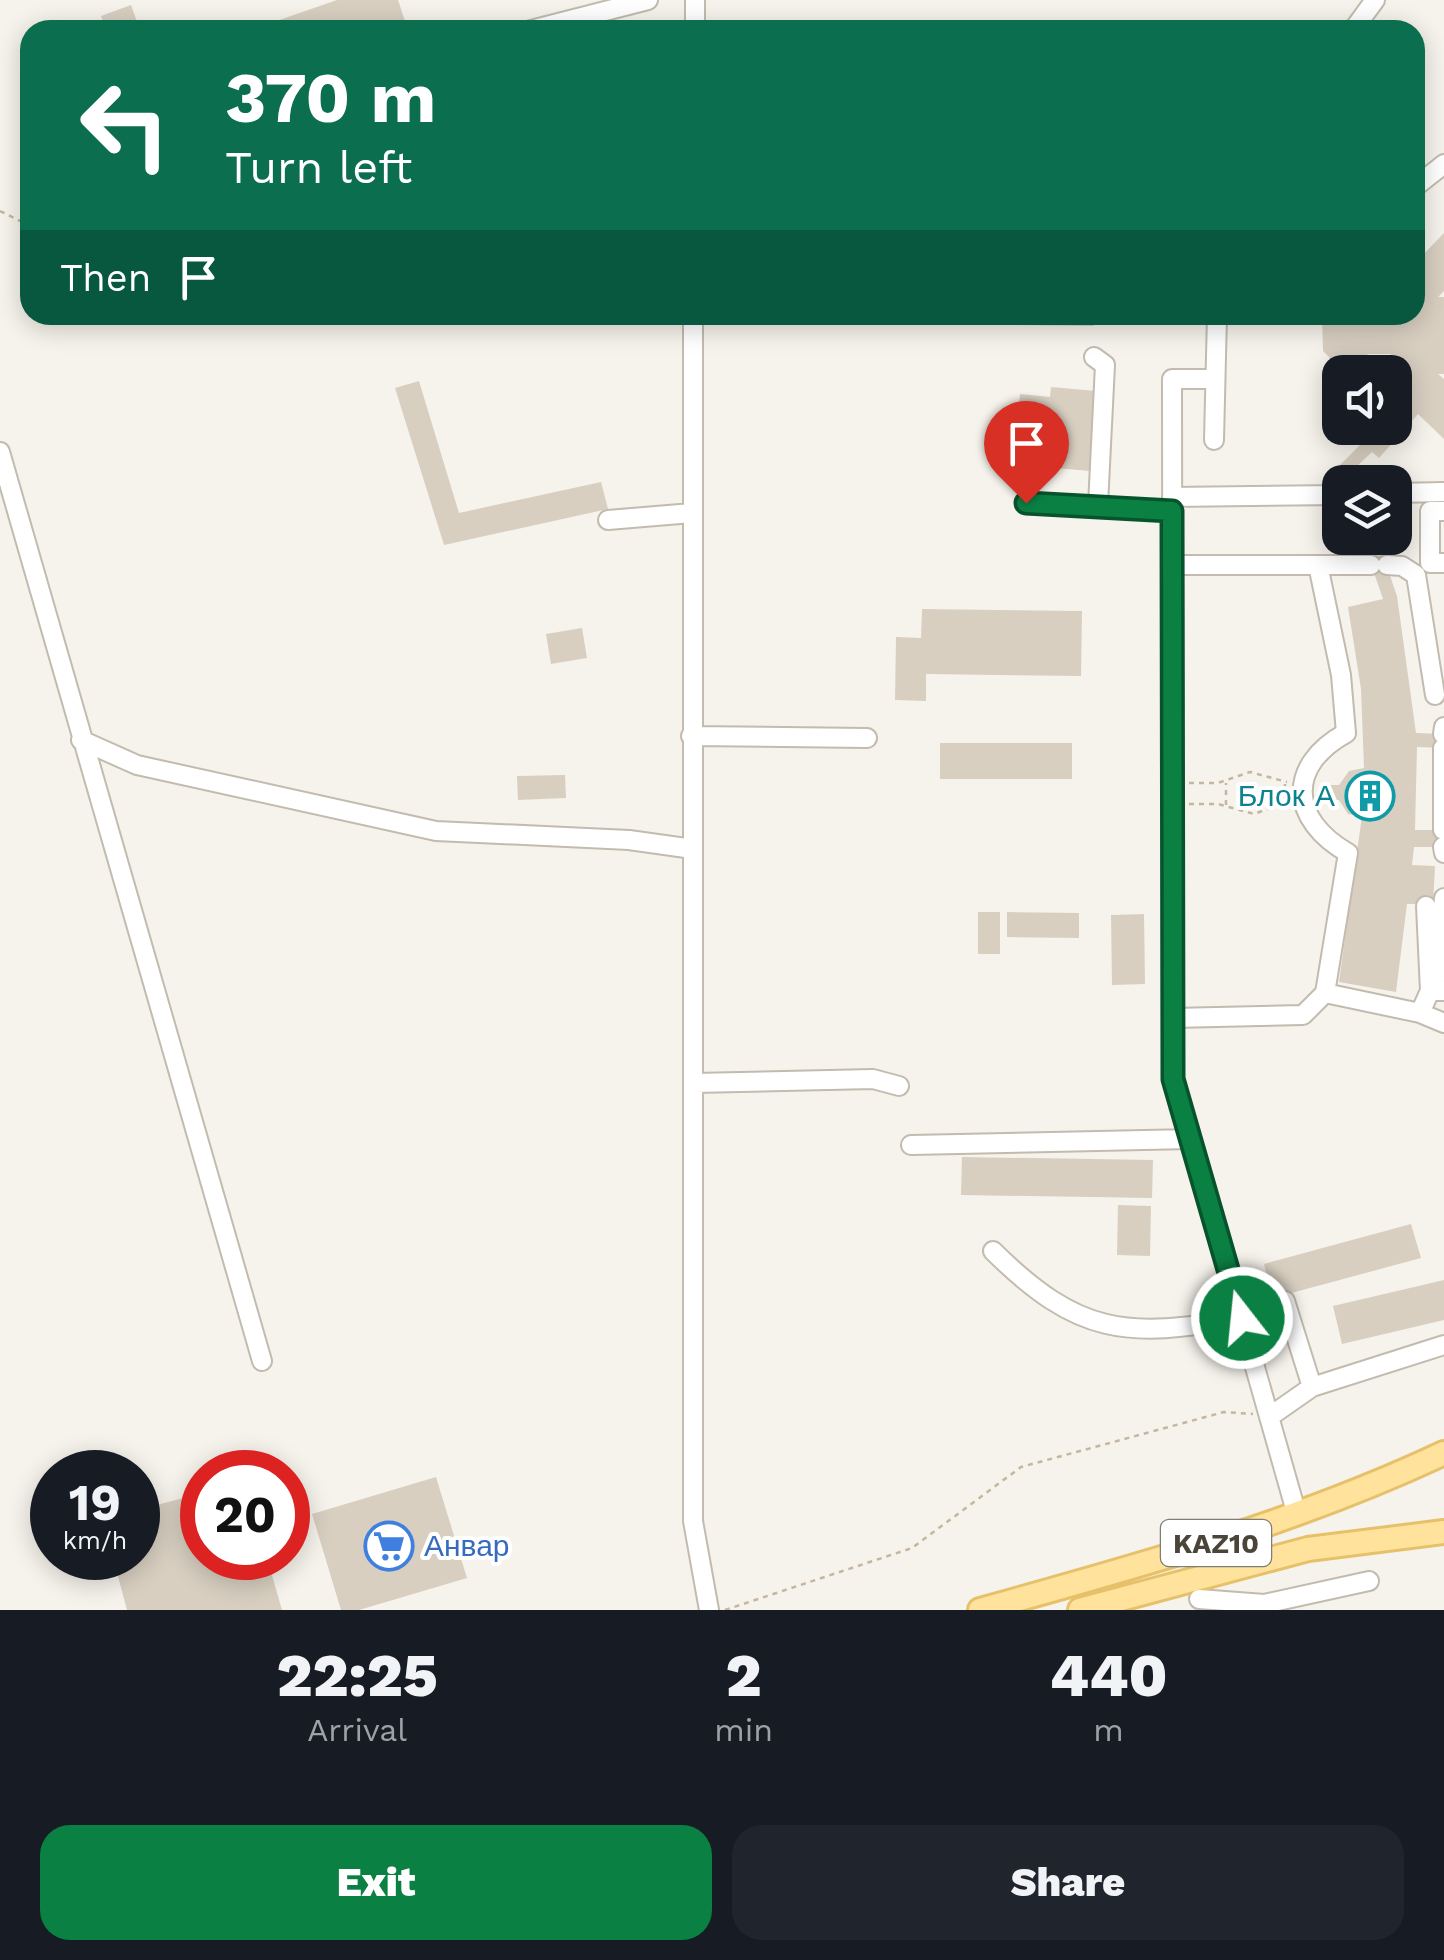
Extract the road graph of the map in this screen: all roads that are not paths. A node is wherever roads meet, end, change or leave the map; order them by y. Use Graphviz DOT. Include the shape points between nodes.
graph roads {
  1 [pos="648,0"];
  2 [pos="570,20"];
  3 [pos="694,325"];
  4 [pos="1217,325"];
  5 [pos="1094,356"];
  6 [pos="1214,379"];
  7 [pos="1214,440"];
  8 [pos="0,452"];
  9 [pos="1444,492"];
  10 [pos="1412,493"];
  11 [pos="1322,495"];
  12 [pos="1026,503"];
  13 [pos="1172,504"];
  14 [pos="1098,505"];
  15 [pos="1444,510"];
  16 [pos="692,513"];
  17 [pos="608,520"];
  18 [pos="1318,565"];
  19 [pos="1172,566"];
  20 [pos="1430,567"];
  21 [pos="1435,695"];
  22 [pos="691,736"];
  23 [pos="1443,736"];
  24 [pos="867,738"];
  25 [pos="81,740"];
  26 [pos="1443,830"];
  27 [pos="693,849"];
  28 [pos="1444,898"];
  29 [pos="1426,906"];
  30 [pos="1437,991"];
  31 [pos="1325,993"];
  32 [pos="1420,1013"];
  33 [pos="1173,1018"];
  34 [pos="1444,1023"];
  35 [pos="694,1083"];
  36 [pos="899,1086"];
  37 [pos="1191,1139"];
  38 [pos="911,1145"];
  39 [pos="993,1252"];
  40 [pos="1285,1301"];
  41 [pos="1242,1318"];
  42 [pos="1444,1345"];
  43 [pos="262,1361"];
  44 [pos="1312,1387"];
  45 [pos="1270,1417"];
  46 [pos="1444,1453"];
  47 [pos="1298,1515"];
  48 [pos="1444,1532"];
  49 [pos="1369,1581"];
  50 [pos="1198,1596"];
  51 [pos="710,1610"];
  52 [pos="980,1610"];
  53 [pos="1080,1610"];
  1 -- 2 [label="street"];
  3 -- 16 [label="street"];
  4 -- 6 [label="street"];
  5 -- 14 [label="street" via="1106,365"];
  6 -- 7 [label="street"];
  6 -- 13 [label="street" via="1172,379"];
  8 -- 25 [label="street"];
  9 -- 10 [label="street"];
  11 -- 13 [label="street"];
  12 -- 14 [label="street"];
  13 -- 14 [label="street"];
  13 -- 19 [label="street"];
  15 -- 20 [label="street" via="1430,510"];
  16 -- 17 [label="street"];
  16 -- 22 [label="street"];
  18 -- 19 [label="street"];
  18 -- 20 [label="street"];
  18 -- 31 [label="street" via="1342,675 1346,733 1319,751 1294,782 1294,802 1318,832 1348,853"];
  19 -- 33 [label="street"];
  20 -- 21 [label="street"];
  22 -- 24 [label="street"];
  22 -- 27 [label="street"];
  23 -- 26 [label="street"];
  25 -- 27 [label="street" via="137,765 436,831"];
  25 -- 43 [label="street"];
  27 -- 35 [label="street"];
  28 -- 30 [label="street"];
  29 -- 30 [label="street"];
  30 -- 32 [label="street"];
  31 -- 32 [label="street"];
  31 -- 33 [label="street" via="1303,1015"];
  32 -- 34 [label="street"];
  33 -- 37 [label="street" via="1173,1079"];
  35 -- 36 [label="street" via="873,1079"];
  35 -- 51 [label="street" via="692,1522"];
  37 -- 38 [label="street"];
  37 -- 41 [label="street"];
  39 -- 41 [label="street" via="1063,1311 1117,1327 1188,1328"];
  40 -- 44 [label="street"];
  41 -- 45 [label="street"];
  42 -- 44 [label="street"];
  44 -- 45 [label="street"];
  45 -- 47 [label="street"];
  46 -- 47 [label="main road, KAZ10"];
  47 -- 52 [label="main road, KAZ10"];
  48 -- 50 [label="main road, KAZ10" via="1308,1549"];
  49 -- 50 [label="street" via="1264,1604"];
  50 -- 53 [label="main road, KAZ10"];
}
